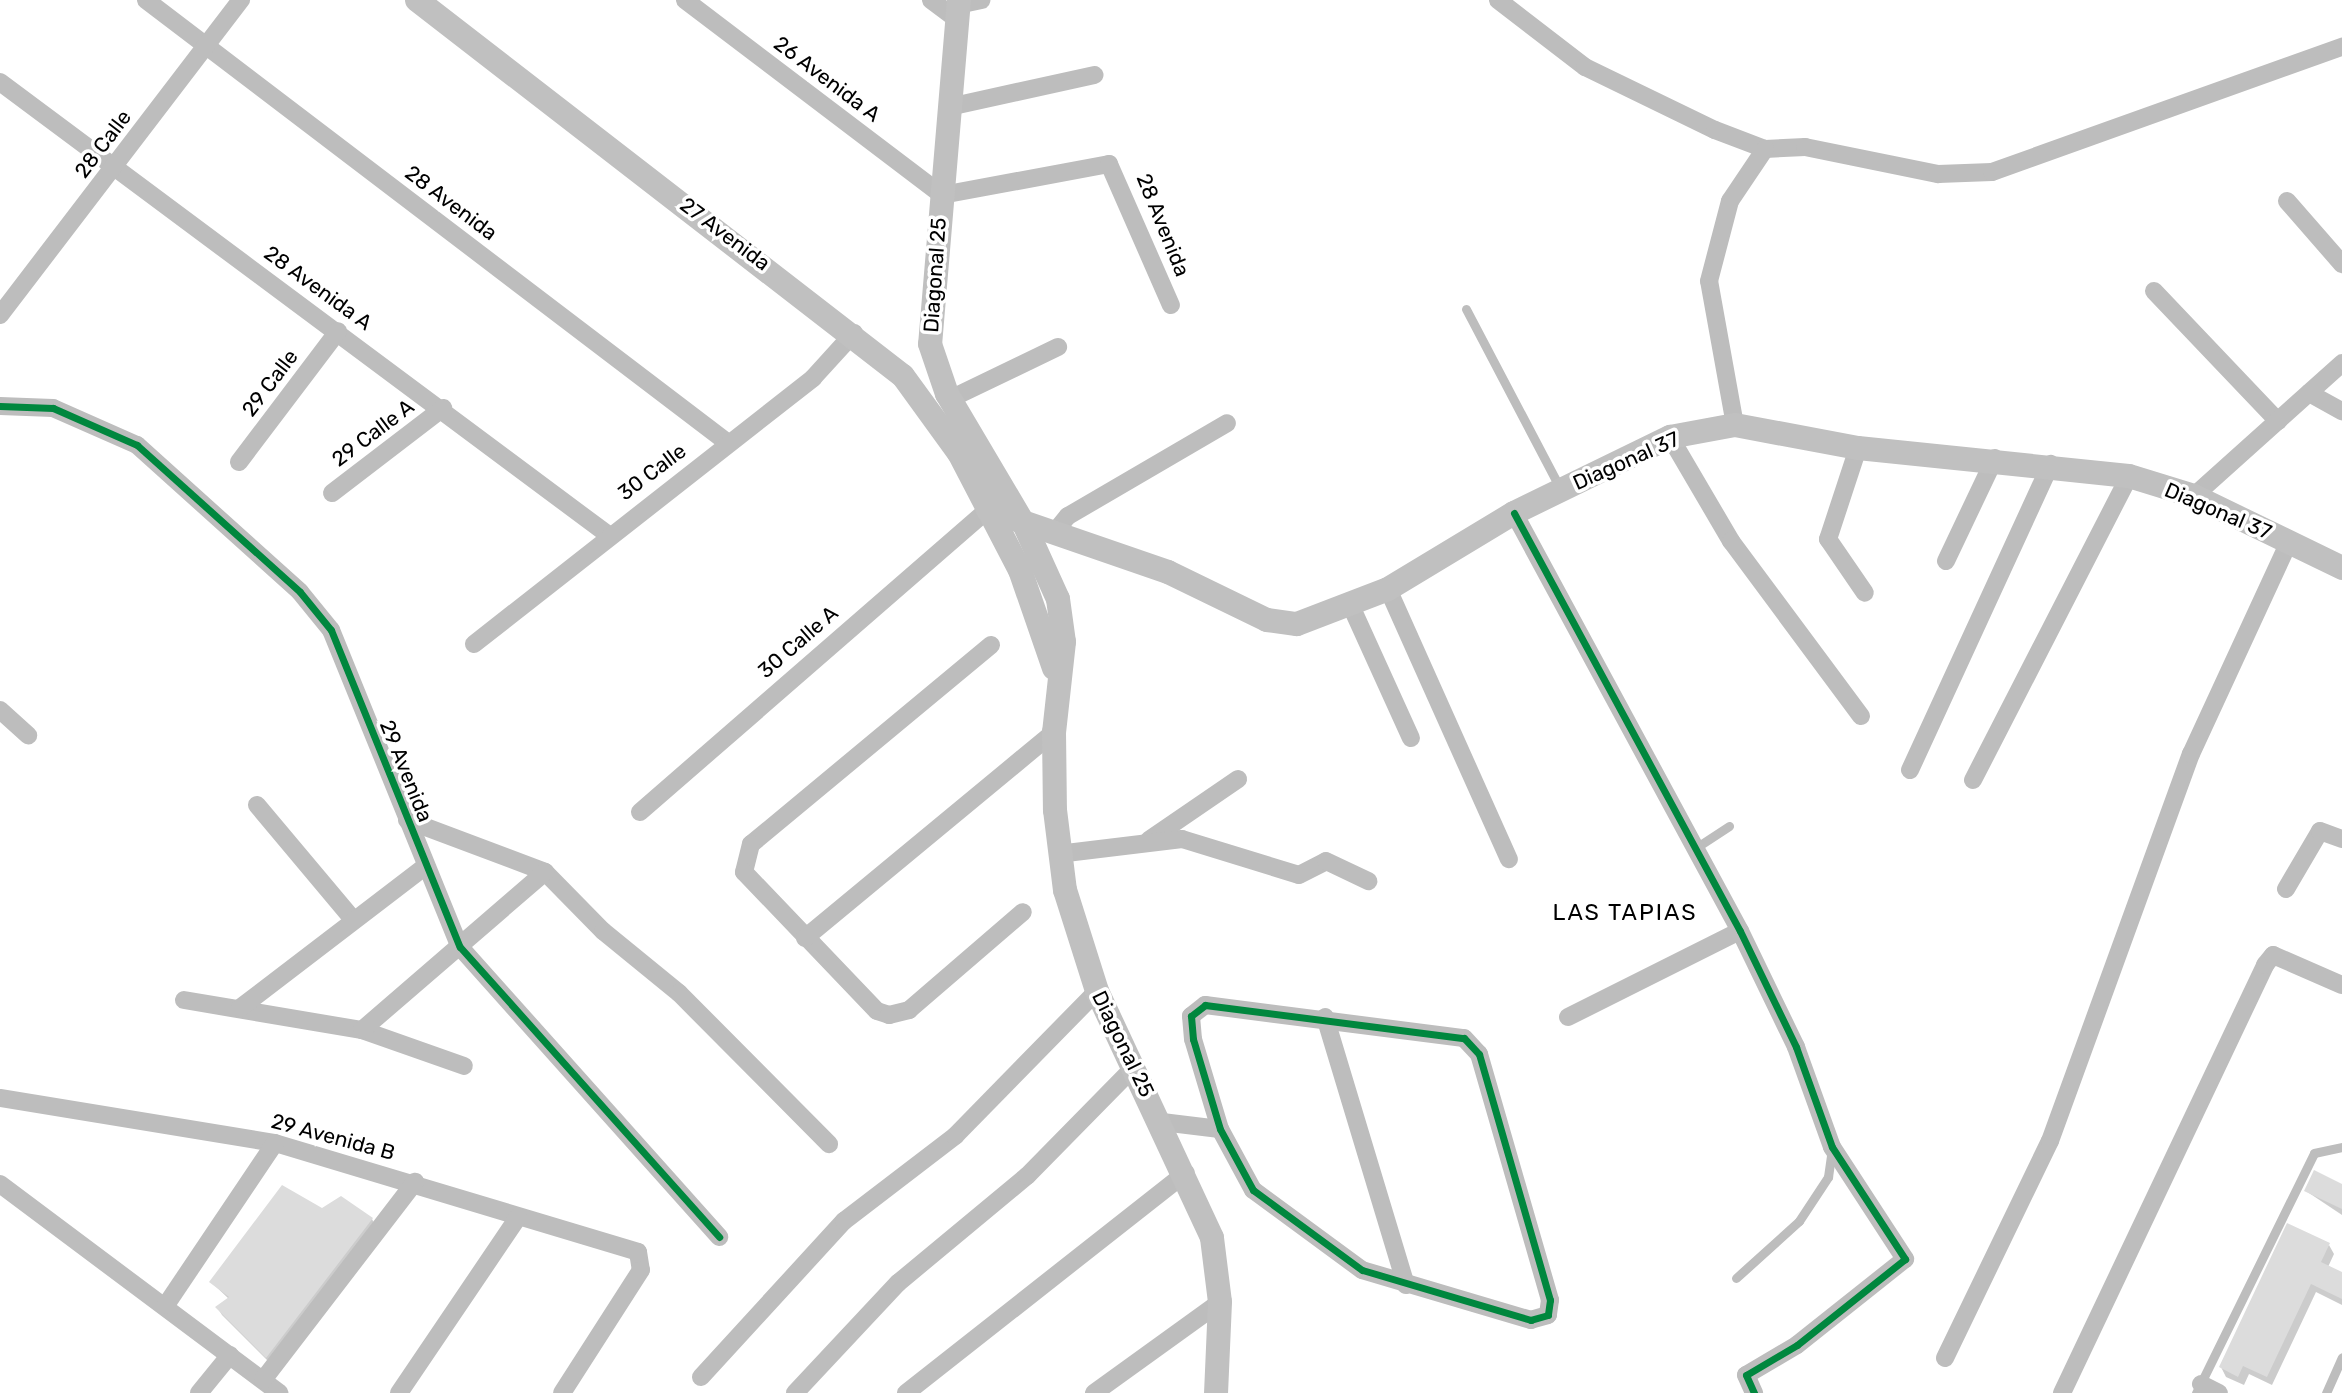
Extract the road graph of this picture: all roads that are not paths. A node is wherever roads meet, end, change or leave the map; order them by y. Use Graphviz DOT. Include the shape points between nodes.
graph roads {
  1 [pos="146,0"];
  2 [pos="241,0"];
  3 [pos="417,0"];
  4 [pos="685,0"];
  5 [pos="932,0"];
  6 [pos="1498,0"];
  7 [pos="964,6"];
  8 [pos="207,45"];
  9 [pos="2342,47"];
  10 [pos="1095,75"];
  11 [pos="0,82"];
  12 [pos="949,107"];
  13 [pos="1765,149"];
  14 [pos="114,166"];
  15 [pos="942,195"];
  16 [pos="2287,201"];
  17 [pos="2342,264"];
  18 [pos="2154,291"];
  19 [pos="1171,305"];
  20 [pos="1466,309"];
  21 [pos="0,315"];
  22 [pos="338,331"];
  23 [pos="854,333"];
  24 [pos="1058,346"];
  25 [pos="934,360"];
  26 [pos="2342,363"];
  27 [pos="903,376"];
  28 [pos="2309,393"];
  29 [pos="950,399"];
  30 [pos="0,406"];
  31 [pos="443,408"];
  32 [pos="2342,411"];
  33 [pos="2278,421"];
  34 [pos="1227,423"];
  35 [pos="1735,425"];
  36 [pos="1670,437"];
  37 [pos="728,443"];
  38 [pos="1858,448"];
  39 [pos="1995,458"];
  40 [pos="239,462"];
  41 [pos="2051,464"];
  42 [pos="2129,476"];
  43 [pos="1561,490"];
  44 [pos="331,493"];
  45 [pos="2194,496"];
  46 [pos="988,510"];
  47 [pos="1514,513"];
  48 [pos="1024,524"];
  49 [pos="1054,533"];
  50 [pos="607,534"];
  51 [pos="2289,542"];
  52 [pos="1946,561"];
  53 [pos="2342,568"];
  54 [pos="1388,589"];
  55 [pos="1865,593"];
  56 [pos="1351,606"];
  57 [pos="474,644"];
  58 [pos="991,645"];
  59 [pos="1058,686"];
  60 [pos="0,710"];
  61 [pos="1861,716"];
  62 [pos="1054,732"];
  63 [pos="28,735"];
  64 [pos="1410,738"];
  65 [pos="1910,770"];
  66 [pos="1238,779"];
  67 [pos="1973,780"];
  68 [pos="257,805"];
  69 [pos="640,812"];
  70 [pos="407,820"];
  71 [pos="1729,825"];
  72 [pos="2342,839"];
  73 [pos="1148,840"];
  74 [pos="1694,849"];
  75 [pos="1058,854"];
  76 [pos="1509,859"];
  77 [pos="426,866"];
  78 [pos="545,872"];
  79 [pos="1368,881"];
  80 [pos="2286,888"];
  81 [pos="1023,912"];
  82 [pos="351,918"];
  83 [pos="1740,931"];
  84 [pos="805,937"];
  85 [pos="460,947"];
  86 [pos="2342,985"];
  87 [pos="1097,991"];
  88 [pos="184,1000"];
  89 [pos="240,1008"];
  90 [pos="1325,1017"];
  91 [pos="1568,1017"];
  92 [pos="362,1030"];
  93 [pos="464,1066"];
  94 [pos="1132,1069"];
  95 [pos="0,1098"];
  96 [pos="1162,1122"];
  97 [pos="1220,1129"];
  98 [pos="275,1143"];
  99 [pos="829,1144"];
  100 [pos="1832,1147"];
  101 [pos="2342,1147"];
  102 [pos="1186,1173"];
  103 [pos="415,1182"];
  104 [pos="3,1196"];
  105 [pos="519,1216"];
  106 [pos="719,1237"];
  107 [pos="1736,1278"];
  108 [pos="1406,1285"];
  109 [pos="1220,1302"];
  110 [pos="166,1305"];
  111 [pos="230,1355"];
  112 [pos="2342,1357"];
  113 [pos="1945,1358"];
  114 [pos="701,1377"];
  115 [pos="263,1380"];
  116 [pos="2199,1389"];
  117 [pos="198,1393"];
  118 [pos="279,1393"];
  119 [pos="398,1393"];
  120 [pos="562,1393"];
  121 [pos="795,1393"];
  122 [pos="906,1393"];
  123 [pos="1094,1393"];
  124 [pos="1216,1393"];
  125 [pos="1754,1393"];
  126 [pos="2062,1393"];
  127 [pos="2219,1393"];
  128 [pos="2326,1393"];
  1 -- 8 [label="street, 28 Avenida"];
  2 -- 8 [label="street, 28 Calle"];
  3 -- 23 [label="main road, 27 Avenida"];
  4 -- 15 [label="street, 26 Avenida A"];
  5 -- 7 [label="street"];
  6 -- 13 [label="street" via="1530,30 1614,83"];
  7 -- 12 [label="main road, Diagonal 25"];
  8 -- 14 [label="street, 28 Calle"];
  8 -- 37 [label="street, 28 Avenida"];
  9 -- 13 [label="street" via="1992,172 1938,174 1805,147"];
  10 -- 12 [label="street"];
  11 -- 14 [label="street, 28 Avenida A"];
  12 -- 15 [label="main road, Diagonal 25"];
  13 -- 35 [label="street" via="1730,201 1709,281"];
  14 -- 21 [label="street, 28 Calle"];
  14 -- 22 [label="street, 28 Avenida A"];
  15 -- 19 [label="street, 28 Avenida" via="1093,162 1109,164"];
  15 -- 25 [label="main road, Diagonal 25" via="932,283"];
  16 -- 17 [label="street"];
  18 -- 33 [label="street"];
  20 -- 43 [label="lane"];
  22 -- 31 [label="street, 28 Avenida A"];
  22 -- 40 [label="street, 29 Calle"];
  23 -- 27 [label="main road, 27 Avenida"];
  23 -- 37 [label="street, 30 Calle" via="813,378"];
  24 -- 29 [label="street"];
  25 -- 27 [label="main road"];
  25 -- 29 [label="main road, Diagonal 25"];
  26 -- 28 [label="street"];
  27 -- 46 [label="main road, 27 Avenida" via="959,453"];
  28 -- 32 [label="street"];
  28 -- 33 [label="street"];
  29 -- 48 [label="main road, Diagonal 25"];
  30 -- 70 [label="street, 29 Avenida" via="53,408 137,445 300,592 331,631"];
  31 -- 44 [label="street, 29 Calle A"];
  31 -- 50 [label="street, 28 Avenida A"];
  33 -- 45 [label="street"];
  34 -- 49 [label="street" via="1068,516"];
  35 -- 36 [label="main road, Diagonal 37"];
  35 -- 38 [label="main road, Diagonal 37"];
  36 -- 43 [label="main road, Diagonal 37"];
  36 -- 61 [label="street" via="1731,541"];
  37 -- 50 [label="street, 30 Calle"];
  38 -- 39 [label="main road, Diagonal 37"];
  38 -- 55 [label="street" via="1828,540"];
  39 -- 41 [label="main road, Diagonal 37"];
  39 -- 52 [label="street"];
  41 -- 42 [label="main road, Diagonal 37"];
  41 -- 65 [label="street"];
  42 -- 45 [label="main road, Diagonal 37"];
  42 -- 67 [label="street"];
  43 -- 47 [label="main road, Diagonal 37"];
  45 -- 51 [label="main road, Diagonal 37"];
  46 -- 48 [label="main road, Diagonal 37"];
  46 -- 59 [label="main road, Diagonal 25" via="1034,601"];
  46 -- 69 [label="street, 30 Calle A"];
  47 -- 54 [label="main road, Diagonal 37"];
  47 -- 74 [label="street"];
  48 -- 49 [label="main road, Diagonal 37"];
  48 -- 59 [label="main road, Diagonal 25" via="1058,599 1064,642"];
  49 -- 56 [label="main road, Diagonal 37" via="1168,572 1274,622 1297,624"];
  50 -- 57 [label="street, 30 Calle"];
  51 -- 53 [label="main road, Diagonal 37"];
  51 -- 113 [label="street" via="2191,754 2050,1141"];
  54 -- 56 [label="main road, Diagonal 37"];
  54 -- 76 [label="street"];
  56 -- 64 [label="street"];
  58 -- 84 [label="street" via="747,850 746,879"];
  59 -- 62 [label="main road, Diagonal 25"];
  60 -- 63 [label="street"];
  62 -- 75 [label="main road, Diagonal 25"];
  62 -- 84 [label="street"];
  66 -- 73 [label="street"];
  68 -- 82 [label="street"];
  70 -- 77 [label="street, 29 Avenida"];
  70 -- 78 [label="street, 29 Avenida"];
  71 -- 74 [label="lane"];
  72 -- 80 [label="street" via="2320,831"];
  73 -- 75 [label="street"];
  73 -- 79 [label="street" via="1203,844 1299,875 1326,861"];
  74 -- 83 [label="street"];
  75 -- 87 [label="main road, Diagonal 25"];
  77 -- 82 [label="street"];
  77 -- 85 [label="street, 29 Avenida"];
  78 -- 85 [label="street"];
  78 -- 99 [label="street, 29 Avenida" via="603,931 679,992"];
  81 -- 84 [label="street" via="896,1015 877,1011"];
  82 -- 89 [label="street"];
  83 -- 91 [label="street"];
  83 -- 100 [label="street" via="1796,1047"];
  85 -- 92 [label="street"];
  85 -- 106 [label="street, 29 Avenida"];
  86 -- 126 [label="street" via="2273,955 2265,965"];
  87 -- 94 [label="main road, Diagonal 25"];
  87 -- 114 [label="street" via="955,1136 844,1222"];
  88 -- 89 [label="street"];
  89 -- 92 [label="street"];
  90 -- 97 [label="street" via="1205,1005 1191,1016"];
  90 -- 108 [label="street"];
  90 -- 108 [label="street" via="1443,1031 1464,1038 1479,1054 1550,1300 1548,1315 1531,1320"];
  92 -- 93 [label="street"];
  94 -- 96 [label="main road, Diagonal 25"];
  94 -- 121 [label="street" via="1027,1176 898,1283"];
  95 -- 98 [label="street, 29 Avenida B"];
  96 -- 97 [label="street"];
  96 -- 102 [label="main road, Diagonal 25"];
  97 -- 108 [label="street" via="1252,1190 1362,1270"];
  98 -- 103 [label="street, 29 Avenida B"];
  98 -- 110 [label="street"];
  100 -- 107 [label="lane" via="1828,1177 1799,1221"];
  100 -- 125 [label="street" via="1905,1259 1797,1345 1746,1375"];
  101 -- 116 [label="lane" via="2314,1153"];
  102 -- 109 [label="main road, Diagonal 25" via="1212,1238"];
  102 -- 122 [label="street"];
  103 -- 105 [label="street, 29 Avenida B"];
  103 -- 115 [label="street"];
  104 -- 110 [label="street"];
  105 -- 119 [label="street"];
  105 -- 120 [label="street, 29 Avenida B" via="638,1252 643,1260"];
  109 -- 123 [label="street"];
  109 -- 124 [label="main road, Diagonal 25"];
  110 -- 111 [label="street"];
  111 -- 115 [label="street"];
  111 -- 117 [label="street"];
  112 -- 128 [label="lane"];
  115 -- 118 [label="street"];
  116 -- 127 [label="street"];
}
